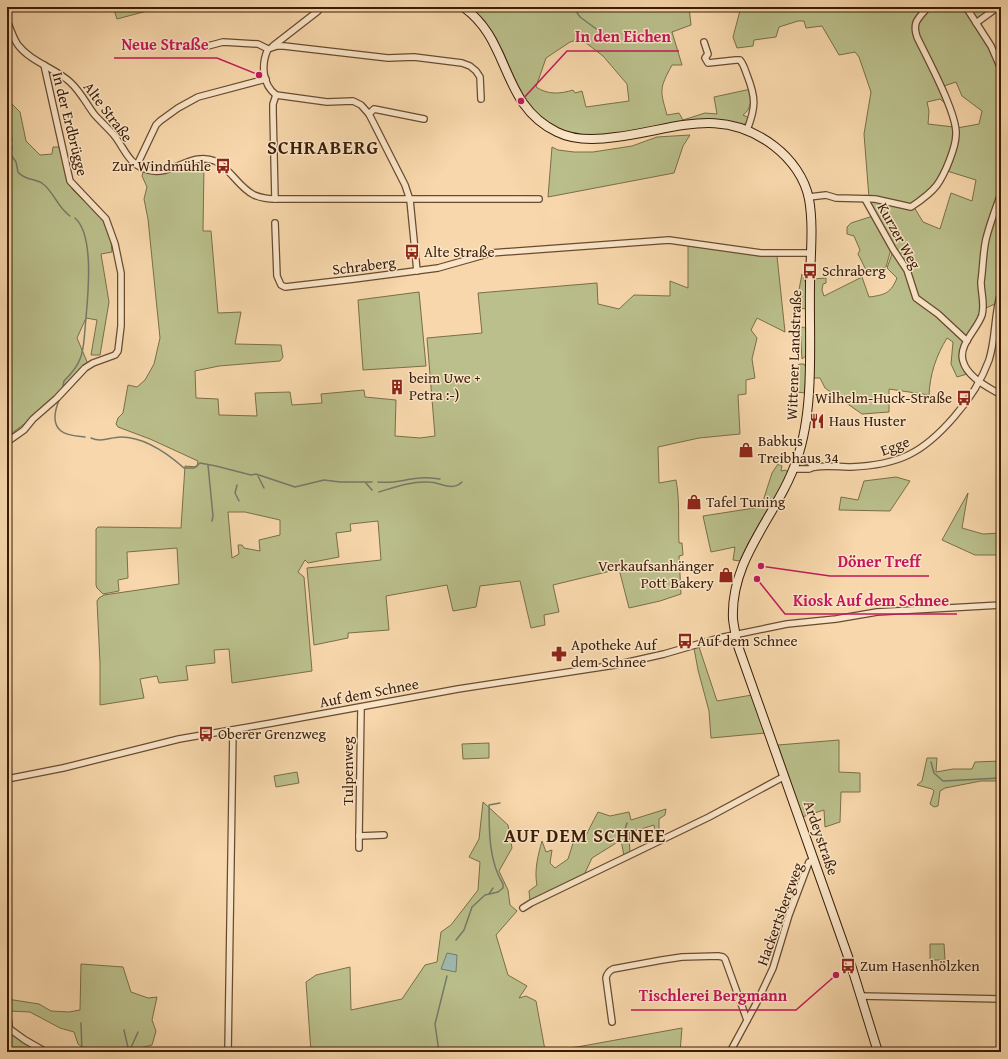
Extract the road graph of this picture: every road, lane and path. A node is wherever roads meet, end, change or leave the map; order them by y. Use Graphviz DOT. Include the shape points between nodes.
graph roads {
  1 [pos="8,7"];
  2 [pos="320,7"];
  3 [pos="463,7"];
  4 [pos="928,7"];
  5 [pos="966,7"];
  6 [pos="998,7"];
  7 [pos="7,10"];
  8 [pos="7,20"];
  9 [pos="976,23"];
  10 [pos="704,42"];
  11 [pos="204,47"];
  12 [pos="268,49"];
  13 [pos="44,65"];
  14 [pos="1001,69"];
  15 [pos="266,79"];
  16 [pos="276,95"];
  17 [pos="481,99"];
  18 [pos="368,114"];
  19 [pos="424,119"];
  20 [pos="747,130"];
  21 [pos="137,165"];
  22 [pos="1001,193"];
  23 [pos="809,197"];
  24 [pos="275,199"];
  25 [pos="539,199"];
  26 [pos="865,199"];
  27 [pos="410,200"];
  28 [pos="275,223"];
  29 [pos="275,234"];
  30 [pos="283,234"];
  31 [pos="810,253"];
  32 [pos="417,271"];
  33 [pos="1001,292"];
  34 [pos="967,341"];
  35 [pos="980,381"];
  36 [pos="1001,395"];
  37 [pos="7,442"];
  38 [pos="798,458"];
  39 [pos="815,466"];
  40 [pos="794,468"];
  41 [pos="1001,605"];
  42 [pos="736,635"];
  43 [pos="361,708"];
  44 [pos="233,730"];
  45 [pos="784,776"];
  46 [pos="7,779"];
  47 [pos="384,835"];
  48 [pos="360,836"];
  49 [pos="359,848"];
  50 [pos="814,860"];
  51 [pos="524,908"];
  52 [pos="861,996"];
  53 [pos="1001,999"];
  54 [pos="748,1020"];
  55 [pos="612,1022"];
  56 [pos="7,1027"];
  57 [pos="46,1052"];
  58 [pos="228,1052"];
  59 [pos="730,1052"];
  60 [pos="878,1052"];
  1 -- 7 [label="street"];
  2 -- 12 [label="street" via="278,44"];
  3 -- 20 [label="main road, Wittener Landstraße" via="487,31 520,101 540,121 557,132 571,137 605,139 703,123 718,123"];
  4 -- 26 [label="street" via="915,22 914,28 955,124 954,147 936,186 911,207"];
  5 -- 9 [label="street"];
  6 -- 9 [label="street"];
  8 -- 13 [label="street, In der Erdbrügge" via="19,45"];
  9 -- 14 [label="street" via="991,46"];
  10 -- 20 [label="street" via="708,54 705,58 708,63 740,60 743,64 753,88 754,106"];
  11 -- 12 [label="street" via="223,42 258,44"];
  12 -- 15 [label="street" via="263,65"];
  12 -- 17 [label="street" via="284,46 388,58 462,63 470,66 480,77"];
  13 -- 21 [label="street, Alte Straße" via="72,84 116,138 129,159"];
  13 -- 37 [label="street, In der Erdbrügge" via="70,181 106,219 115,244 121,273 121,326 118,351 115,355 85,368 24,430"];
  15 -- 16 [label="street"];
  15 -- 21 [label="street, Alte Straße" via="198,97 178,108 156,125"];
  16 -- 18 [label="street" via="327,102 353,101 361,105"];
  16 -- 24 [label="street" via="273,112"];
  18 -- 19 [label="street" via="374,109"];
  18 -- 27 [label="street"];
  20 -- 23 [label="main road, Wittener Landstraße" via="780,152 794,166"];
  21 -- 24 [label="street" via="147,170 161,171 194,159 209,159 226,168 254,195"];
  22 -- 34 [label="street" via="986,240 981,284 984,308 980,322"];
  23 -- 26 [label="street, Kurzer Weg" via="826,195"];
  23 -- 31 [label="main road, Wittener Landstraße"];
  24 -- 27 [label="street"];
  25 -- 27 [label="street"];
  26 -- 34 [label="street, Kurzer Weg" via="907,270 916,298"];
  27 -- 32 [label="street"];
  28 -- 29 [label="street, Schraberg"];
  29 -- 30 [label="street"];
  29 -- 32 [label="street, Schraberg" via="277,276 281,285"];
  31 -- 32 [label="street, Schraberg" via="761,253 669,240 491,253 438,268"];
  31 -- 38 [label="main road, Wittener Landstraße" via="808,405"];
  33 -- 35 [label="street, Egge" via="990,355"];
  34 -- 35 [label="street" via="962,354 963,362 967,370"];
  35 -- 36 [label="street"];
  35 -- 39 [label="street, Egge" via="949,423 914,453 874,466"];
  38 -- 39 [label="street, Egge"];
  38 -- 40 [label="main road, Wittener Landstraße"];
  39 -- 40 [label="street, Egge" via="809,469"];
  40 -- 42 [label="main road, Wittener Landstraße" via="752,544 739,576 733,619"];
  41 -- 42 [label="street, Auf dem Schnee" via="877,612 787,624"];
  42 -- 43 [label="street, Auf dem Schnee" via="615,666 473,687"];
  42 -- 45 [label="main road, Ardeystraße"];
  43 -- 44 [label="street, Auf dem Schnee"];
  43 -- 48 [label="street, Tulpenweg"];
  44 -- 46 [label="street, Auf dem Schnee" via="179,739"];
  44 -- 58 [label="street"];
  45 -- 50 [label="main road, Ardeystraße"];
  45 -- 51 [label="street" via="709,817"];
  47 -- 48 [label="street"];
  48 -- 49 [label="street, Tulpenweg"];
  50 -- 52 [label="main road, Ardeystraße"];
  50 -- 54 [label="street, Hackertsbergweg" via="809,862 772,968"];
  52 -- 53 [label="street"];
  52 -- 60 [label="main road, Ardeystraße"];
  54 -- 55 [label="street" via="725,959 718,956 682,957 613,969 606,978"];
  54 -- 59 [label="street, Hackertsbergweg"];
  56 -- 57 [label="street"];
}
